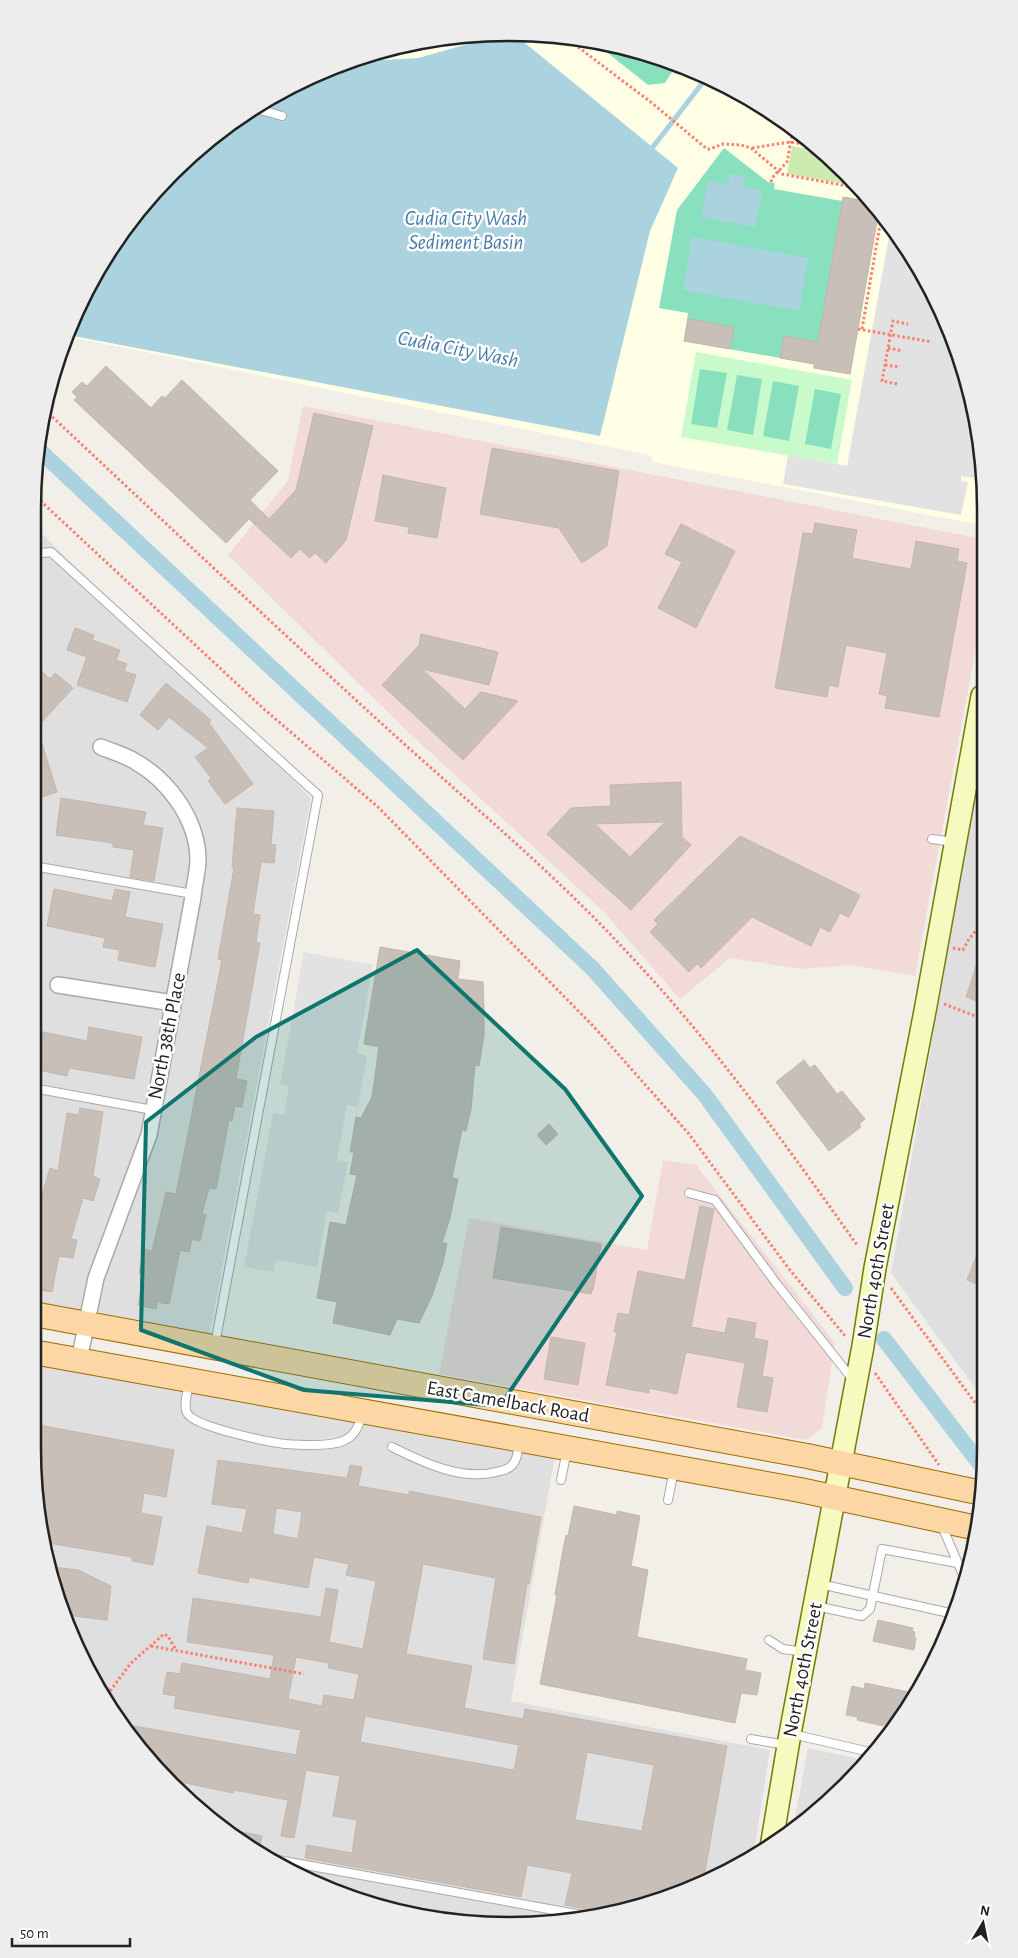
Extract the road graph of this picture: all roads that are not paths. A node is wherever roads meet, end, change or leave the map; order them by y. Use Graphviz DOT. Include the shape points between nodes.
graph roads {
  1 [pos="264,111"];
  2 [pos="282,116"];
  3 [pos="41,553"];
  4 [pos="977,724"];
  5 [pos="101,748"];
  6 [pos="932,839"];
  7 [pos="956,843"];
  8 [pos="41,867"];
  9 [pos="193,894"];
  10 [pos="58,985"];
  11 [pos="173,1003"];
  12 [pos="41,1089"];
  13 [pos="153,1110"];
  14 [pos="689,1193"];
  15 [pos="41,1315"];
  16 [pos="86,1323"];
  17 [pos="214,1348"];
  18 [pos="41,1353"];
  19 [pos="79,1360"];
  20 [pos="190,1380"];
  21 [pos="406,1383"];
  22 [pos="856,1383"];
  23 [pos="363,1412"];
  24 [pos="396,1418"];
  25 [pos="519,1440"];
  26 [pos="392,1447"];
  27 [pos="567,1448"];
  28 [pos="840,1463"];
  29 [pos="675,1468"];
  30 [pos="561,1480"];
  31 [pos="975,1491"];
  32 [pos="835,1498"];
  33 [pos="668,1500"];
  34 [pos="940,1520"];
  35 [pos="970,1527"];
  36 [pos="957,1563"];
  37 [pos="961,1571"];
  38 [pos="818,1584"];
  39 [pos="873,1596"];
  40 [pos="814,1606"];
  41 [pos="947,1612"];
  42 [pos="769,1640"];
  43 [pos="806,1652"];
  44 [pos="751,1739"];
  45 [pos="789,1740"];
  46 [pos="866,1751"];
  47 [pos="773,1835"];
  48 [pos="290,1862"];
  49 [pos="570,1913"];
  1 -- 2 [label="lane"];
  3 -- 17 [label="lane" via="51,552 318,795"];
  4 -- 7 [label="main road, North 40th Street"];
  5 -- 9 [label="street, North 38th Place" via="137,762 178,800 194,834 198,857"];
  6 -- 7 [label="lane"];
  7 -- 22 [label="main road, North 40th Street" via="882,1282"];
  8 -- 9 [label="lane"];
  9 -- 11 [label="street, North 38th Place"];
  10 -- 11 [label="street"];
  11 -- 13 [label="street, North 38th Place"];
  12 -- 13 [label="lane"];
  13 -- 16 [label="street, North 38th Place" via="149,1135 96,1278"];
  14 -- 22 [label="lane" via="715,1200"];
  15 -- 16 [label="main road, East Camelback Road"];
  16 -- 17 [label="main road, East Camelback Road"];
  16 -- 19 [label="street, North 38th Place"];
  17 -- 21 [label="main road, East Camelback Road"];
  18 -- 19 [label="main road, East Camelback Road"];
  19 -- 20 [label="main road, East Camelback Road"];
  20 -- 23 [label="main road, East Camelback Road"];
  20 -- 23 [label="lane" via="186,1406 193,1419 212,1428 284,1444 342,1442 352,1436"];
  21 -- 24 [label="main road"];
  21 -- 28 [label="main road, East Camelback Road"];
  22 -- 28 [label="main road, North 40th Street"];
  23 -- 24 [label="main road, East Camelback Road"];
  24 -- 25 [label="main road, East Camelback Road"];
  25 -- 26 [label="lane" via="515,1461 507,1469 486,1476 426,1464"];
  25 -- 27 [label="main road, East Camelback Road"];
  27 -- 29 [label="main road, East Camelback Road"];
  27 -- 30 [label="lane"];
  28 -- 31 [label="main road, East Camelback Road"];
  28 -- 32 [label="main road, North 40th Street"];
  29 -- 32 [label="main road, East Camelback Road"];
  29 -- 33 [label="lane"];
  32 -- 34 [label="main road, East Camelback Road"];
  32 -- 38 [label="main road, North 40th Street"];
  34 -- 35 [label="main road, East Camelback Road"];
  34 -- 36 [label="lane"];
  36 -- 37 [label="lane"];
  36 -- 39 [label="lane" via="882,1549"];
  38 -- 39 [label="lane"];
  38 -- 40 [label="main road, North 40th Street"];
  39 -- 40 [label="lane" via="870,1610 862,1616"];
  39 -- 41 [label="lane"];
  40 -- 43 [label="main road, North 40th Street"];
  42 -- 43 [label="lane" via="783,1648"];
  43 -- 45 [label="main road, North 40th Street"];
  44 -- 45 [label="lane"];
  45 -- 46 [label="lane"];
  45 -- 47 [label="main road, North 40th Street"];
  48 -- 49 [label="lane"];
}
